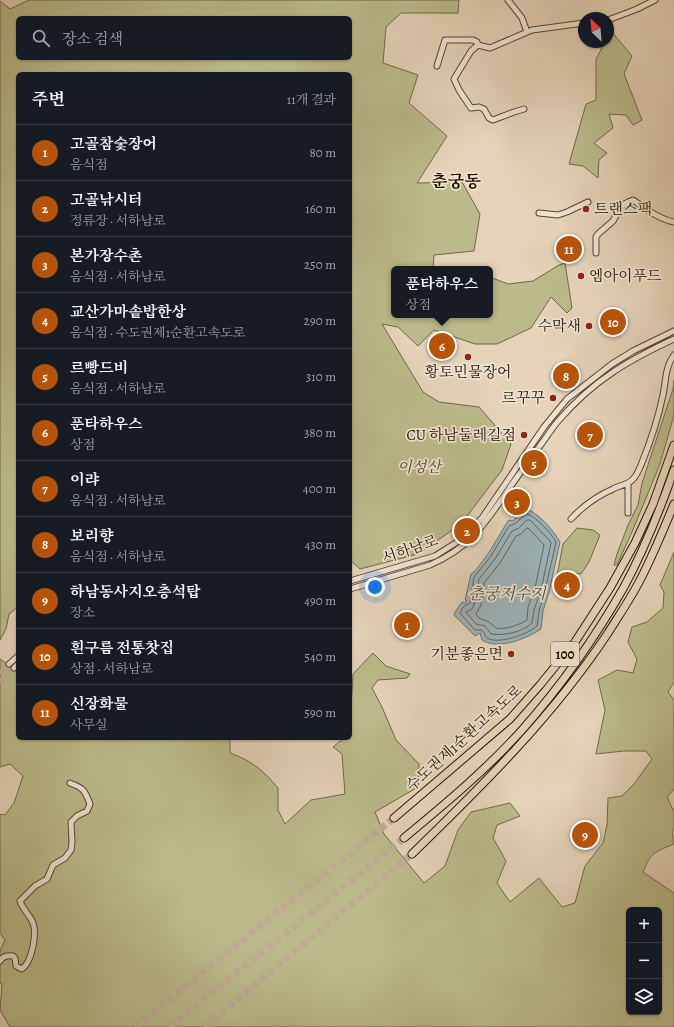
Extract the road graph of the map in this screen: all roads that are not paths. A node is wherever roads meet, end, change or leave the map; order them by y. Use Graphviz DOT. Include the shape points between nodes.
graph roads {
  1 [pos="508,0"];
  2 [pos="655,0"];
  3 [pos="614,18"];
  4 [pos="578,24"];
  5 [pos="527,32"];
  6 [pos="478,45"];
  7 [pos="437,66"];
  8 [pos="524,110"];
  9 [pos="588,202"];
  10 [pos="539,213"];
  11 [pos="674,222"];
  12 [pos="596,253"];
  13 [pos="674,332"];
  14 [pos="674,339"];
  15 [pos="674,355"];
  16 [pos="674,445"];
  17 [pos="674,470"];
  18 [pos="628,483"];
  19 [pos="674,504"];
  20 [pos="628,513"];
  21 [pos="570,519"];
  22 [pos="352,580"];
  23 [pos="352,588"];
  24 [pos="70,783"];
  25 [pos="394,818"];
  26 [pos="404,838"];
  27 [pos="412,854"];
  28 [pos="0,961"];
  1 -- 5 [label="street" via="522,18"];
  2 -- 3 [label="street"];
  4 -- 5 [label="street"];
  5 -- 6 [label="street" via="490,48"];
  6 -- 7 [label="street" via="473,40 445,40"];
  6 -- 8 [label="street" via="471,51 454,79 464,100 471,108 484,109 493,120"];
  9 -- 10 [label="street" via="558,215"];
  11 -- 12 [label="street" via="652,213 633,200 620,208 613,221 598,234"];
  13 -- 22 [label="street, 서하남로" via="612,364 567,399 482,518 462,539 435,556"];
  14 -- 23 [label="street, 서하남로" via="615,370 586,392 558,421 488,521 458,550 430,565"];
  15 -- 18 [label="street" via="668,364 663,395 645,454 635,478"];
  16 -- 25 [label="highway, 수도권제1순환고속도로 / 100" via="653,504 635,543 575,642 510,719"];
  17 -- 26 [label="highway, 수도권제1순환고속도로 / 100" via="624,586 574,665 511,742 465,787"];
  18 -- 20 [label="street"];
  18 -- 21 [label="street" via="591,501"];
  19 -- 27 [label="highway, 100" via="638,585 589,662 524,742"];
  24 -- 28 [label="street" via="82,787 90,804 87,811 72,822 71,850 53,865 46,878 20,901 33,923 29,963 22,969 19,968 16,966 15,958 9,955"];
}
